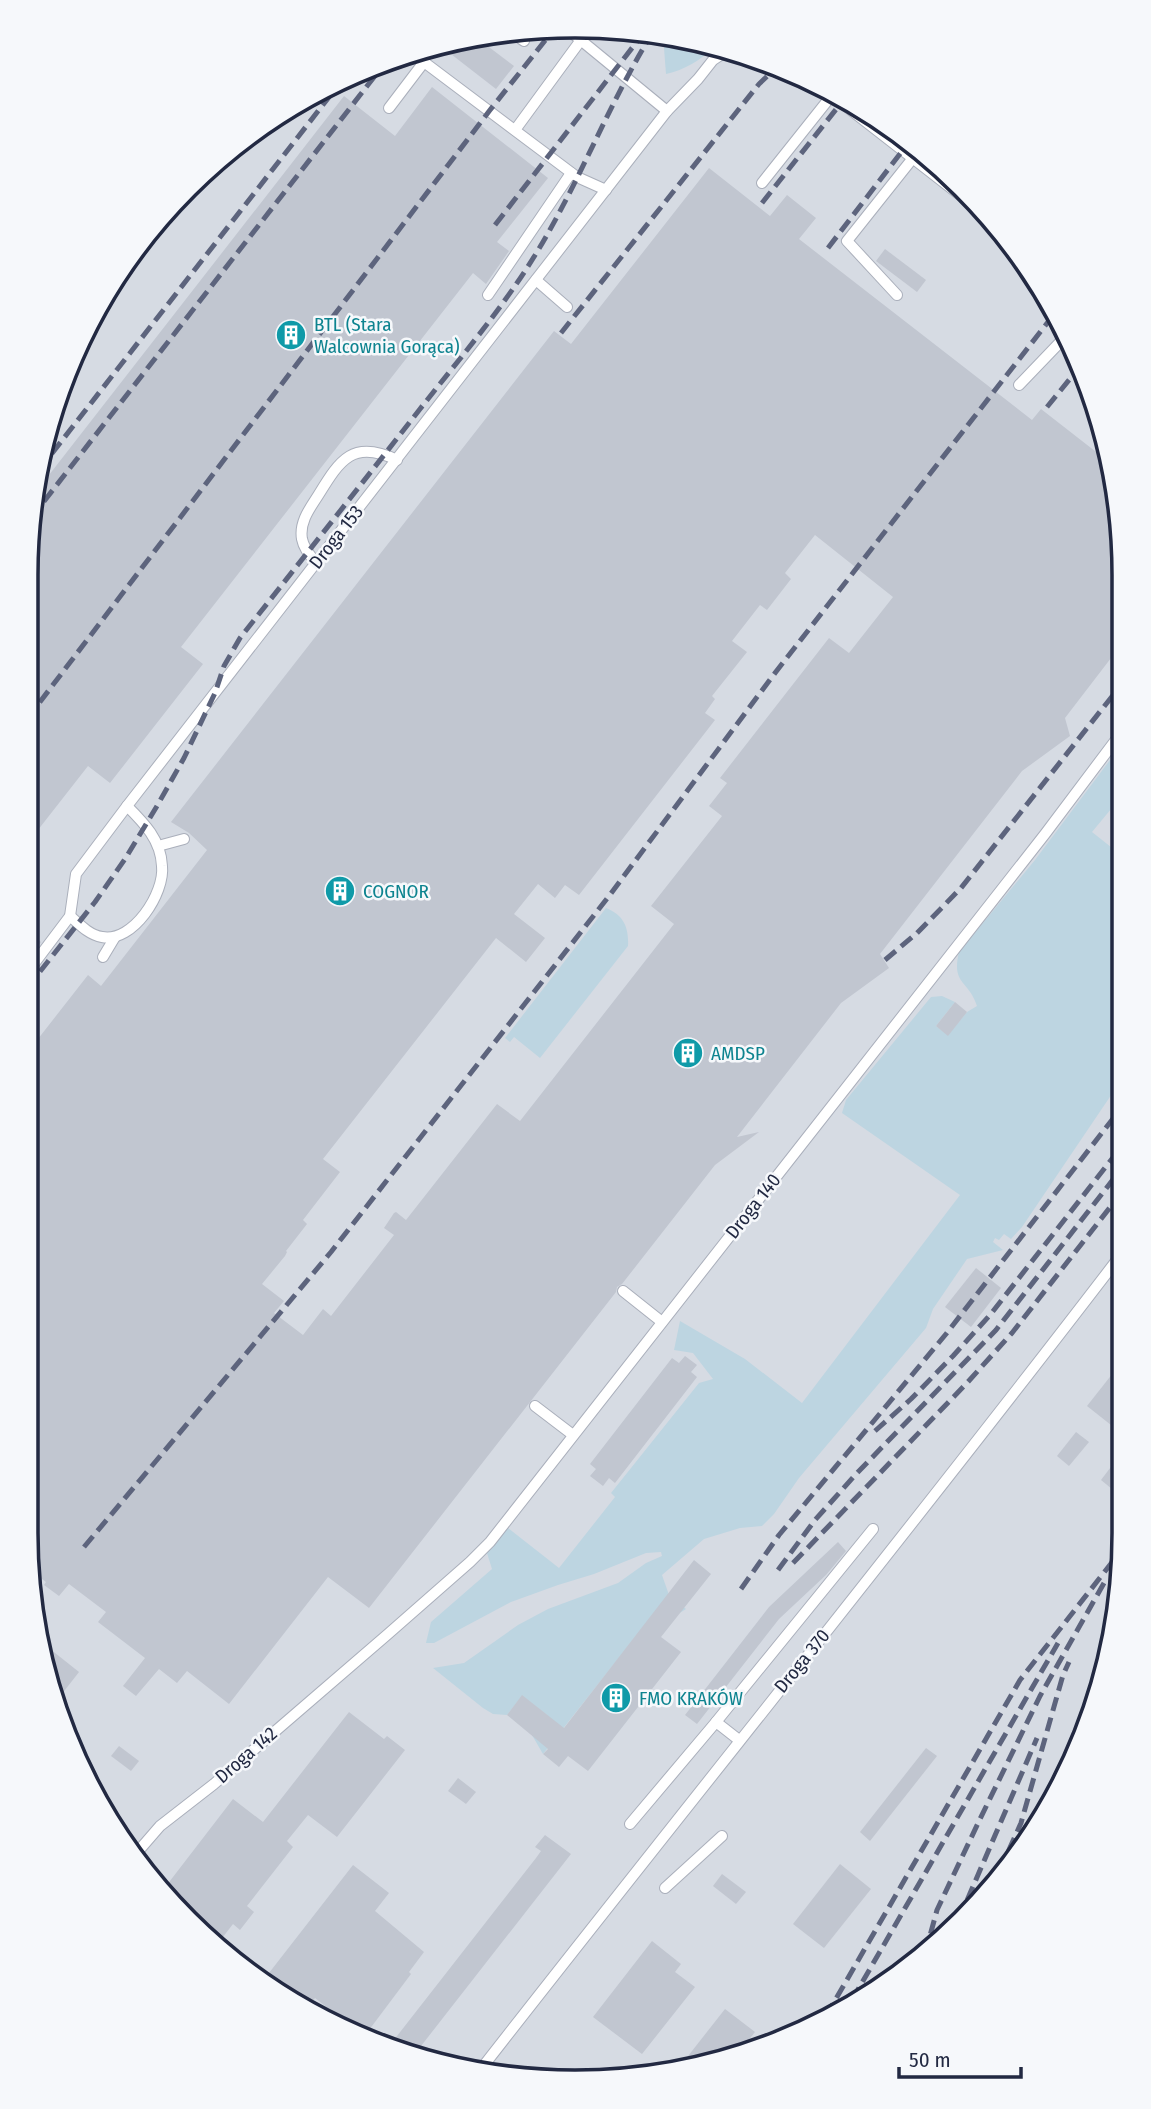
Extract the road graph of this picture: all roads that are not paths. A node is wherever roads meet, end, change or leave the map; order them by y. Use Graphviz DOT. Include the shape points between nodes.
graph roads {
  1 [pos="578,38"];
  2 [pos="583,38"];
  3 [pos="581,41"];
  4 [pos="716,58"];
  5 [pos="424,62"];
  6 [pos="827,101"];
  7 [pos="389,108"];
  8 [pos="667,111"];
  9 [pos="515,130"];
  10 [pos="895,144"];
  11 [pos="912,157"];
  12 [pos="913,158"];
  13 [pos="571,173"];
  14 [pos="762,183"];
  15 [pos="606,190"];
  16 [pos="536,280"];
  17 [pos="488,295"];
  18 [pos="897,295"];
  19 [pos="567,307"];
  20 [pos="1059,343"];
  21 [pos="1019,385"];
  22 [pos="397,460"];
  23 [pos="316,563"];
  24 [pos="1112,745"];
  25 [pos="127,806"];
  26 [pos="184,839"];
  27 [pos="158,846"];
  28 [pos="70,916"];
  29 [pos="115,937"];
  30 [pos="103,957"];
  31 [pos="38,958"];
  32 [pos="1112,1266"];
  33 [pos="624,1291"];
  34 [pos="662,1322"];
  35 [pos="534,1406"];
  36 [pos="573,1435"];
  37 [pos="873,1529"];
  38 [pos="362,1657"];
  39 [pos="716,1722"];
  40 [pos="738,1740"];
  41 [pos="630,1824"];
  42 [pos="722,1836"];
  43 [pos="141,1848"];
  44 [pos="665,1888"];
  45 [pos="486,2063"];
  1 -- 3 [label="lane"];
  2 -- 3 [label="lane"];
  3 -- 8 [label="lane"];
  3 -- 9 [label="lane"];
  4 -- 8 [label="lane"];
  5 -- 7 [label="lane"];
  5 -- 9 [label="lane"];
  6 -- 14 [label="lane"];
  8 -- 15 [label="lane, Droga 153"];
  9 -- 13 [label="lane"];
  10 -- 11 [label="lane"];
  12 -- 18 [label="lane" via="847,241"];
  13 -- 15 [label="lane"];
  13 -- 17 [label="lane"];
  15 -- 16 [label="lane, Droga 153"];
  16 -- 19 [label="lane"];
  16 -- 22 [label="lane, Droga 153"];
  20 -- 21 [label="lane"];
  22 -- 23 [label="lane, Droga 153"];
  22 -- 23 [label="lane" via="368,451 339,463 302,524 306,550"];
  23 -- 25 [label="lane, Droga 153"];
  24 -- 34 [label="lane, Droga 140"];
  25 -- 27 [label="lane" via="149,828"];
  25 -- 28 [label="lane, Droga 153" via="76,874"];
  26 -- 27 [label="lane"];
  27 -- 29 [label="lane" via="163,866 160,888 139,923"];
  28 -- 29 [label="lane" via="92,934"];
  28 -- 31 [label="lane, Droga 153"];
  29 -- 30 [label="lane"];
  32 -- 40 [label="lane, Droga 370"];
  33 -- 34 [label="lane"];
  34 -- 36 [label="lane, Droga 140"];
  35 -- 36 [label="lane"];
  36 -- 38 [label="lane, Droga 140" via="480,1552"];
  37 -- 39 [label="lane"];
  38 -- 43 [label="lane, Droga 142" via="160,1826"];
  39 -- 40 [label="lane"];
  39 -- 41 [label="lane"];
  40 -- 45 [label="lane, Droga 370"];
  42 -- 44 [label="lane"];
}
